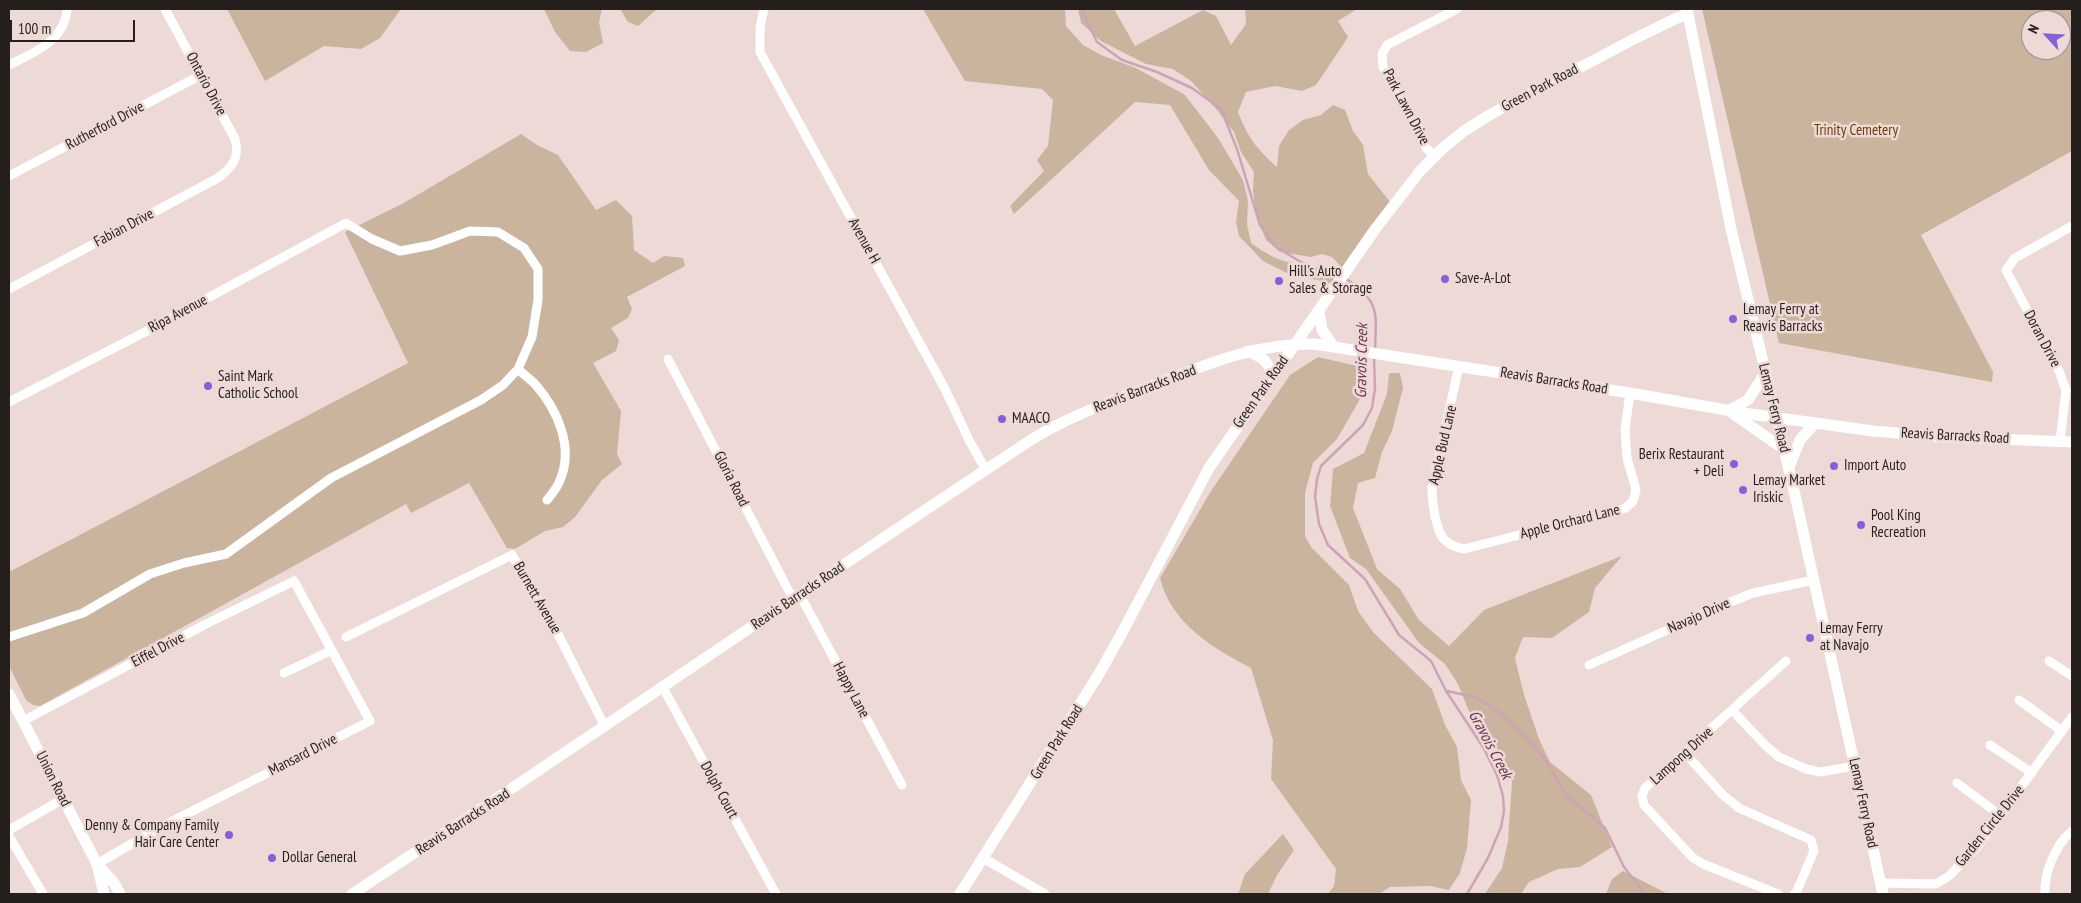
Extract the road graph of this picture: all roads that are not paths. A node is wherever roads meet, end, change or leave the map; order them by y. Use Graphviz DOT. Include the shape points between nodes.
graph roads {
  1 [pos="67,9"];
  2 [pos="165,9"];
  3 [pos="764,9"];
  4 [pos="1457,9"];
  5 [pos="1688,12"];
  6 [pos="9,65"];
  7 [pos="201,75"];
  8 [pos="1435,156"];
  9 [pos="235,161"];
  10 [pos="9,176"];
  11 [pos="2072,226"];
  12 [pos="9,290"];
  13 [pos="1319,310"];
  14 [pos="1296,344"];
  15 [pos="1336,347"];
  16 [pos="1248,351"];
  17 [pos="668,359"];
  18 [pos="1460,366"];
  19 [pos="518,369"];
  20 [pos="1766,372"];
  21 [pos="1272,376"];
  22 [pos="1630,393"];
  23 [pos="9,402"];
  24 [pos="1729,410"];
  25 [pos="1777,417"];
  26 [pos="1815,423"];
  27 [pos="2060,441"];
  28 [pos="2072,442"];
  29 [pos="1785,450"];
  30 [pos="1788,467"];
  31 [pos="986,470"];
  32 [pos="548,500"];
  33 [pos="1455,547"];
  34 [pos="1814,580"];
  35 [pos="294,581"];
  36 [pos="797,597"];
  37 [pos="9,637"];
  38 [pos="346,637"];
  39 [pos="330,650"];
  40 [pos="1786,661"];
  41 [pos="2049,661"];
  42 [pos="1588,665"];
  43 [pos="284,673"];
  44 [pos="2072,676"];
  45 [pos="662,686"];
  46 [pos="9,694"];
  47 [pos="2019,700"];
  48 [pos="1732,711"];
  49 [pos="2072,717"];
  50 [pos="23,721"];
  51 [pos="604,725"];
  52 [pos="2062,731"];
  53 [pos="1990,745"];
  54 [pos="1685,753"];
  55 [pos="1855,766"];
  56 [pos="2032,773"];
  57 [pos="1957,783"];
  58 [pos="902,785"];
  59 [pos="63,799"];
  60 [pos="2001,816"];
  61 [pos="9,830"];
  62 [pos="2072,831"];
  63 [pos="9,836"];
  64 [pos="983,858"];
  65 [pos="97,864"];
  66 [pos="1882,889"];
  67 [pos="43,894"];
  68 [pos="104,894"];
  69 [pos="120,894"];
  70 [pos="352,894"];
  71 [pos="776,894"];
  72 [pos="960,894"];
  73 [pos="1045,894"];
  74 [pos="1778,894"];
  75 [pos="1794,894"];
  76 [pos="2045,894"];
  1 -- 6 [label="street" via="62,29 54,38"];
  2 -- 7 [label="street, Ontario Drive"];
  3 -- 31 [label="street, Avenue H" via="760,52"];
  4 -- 8 [label="street, Park Lawn Drive" via="1387,45 1382,54 1383,68 1426,148"];
  5 -- 8 [label="main road, Green Park Road" via="1491,114 1464,131"];
  5 -- 20 [label="main road, Lemay Ferry Road" via="1732,229"];
  7 -- 9 [label="street, Ontario Drive" via="235,139"];
  7 -- 10 [label="street, Rutherford Drive"];
  8 -- 13 [label="main road, Green Park Road" via="1393,205"];
  9 -- 12 [label="street, Fabian Drive" via="218,178"];
  11 -- 27 [label="street, Doran Drive" via="2015,258 2006,270 2060,371 2066,390"];
  13 -- 14 [label="main road, Green Park Road"];
  13 -- 15 [label="main road" via="1322,330"];
  14 -- 15 [label="main road, Reavis Barracks Road"];
  14 -- 16 [label="main road, Reavis Barracks Road"];
  14 -- 21 [label="main road, Green Park Road"];
  15 -- 18 [label="main road, Reavis Barracks Road"];
  16 -- 21 [label="main road" via="1267,362"];
  16 -- 31 [label="main road, Reavis Barracks Road" via="1072,418 1034,438"];
  17 -- 36 [label="street, Gloria Road"];
  18 -- 22 [label="main road, Reavis Barracks Road"];
  18 -- 33 [label="street, Apple Bud Lane" via="1432,494 1441,535"];
  19 -- 23 [label="street, Ripa Avenue" via="532,337 538,300 538,269 524,248 498,232 470,231 432,245 400,251 346,223"];
  19 -- 32 [label="street" via="535,384 552,409 564,437 566,460 560,482"];
  19 -- 37 [label="street" via="481,400 331,478 226,554 150,574 83,614"];
  20 -- 24 [label="main road" via="1748,400"];
  20 -- 25 [label="main road, Lemay Ferry Road"];
  21 -- 64 [label="main road, Green Park Road" via="1209,468 1115,646"];
  22 -- 24 [label="main road, Reavis Barracks Road"];
  22 -- 33 [label="street, Apple Orchard Lane" via="1625,430 1627,458 1636,490 1633,501 1626,508 1464,549"];
  24 -- 25 [label="main road, Reavis Barracks Road"];
  24 -- 29 [label="main road"];
  25 -- 26 [label="main road, Reavis Barracks Road"];
  25 -- 29 [label="main road, Lemay Ferry Road"];
  26 -- 27 [label="main road, Reavis Barracks Road" via="1933,436"];
  26 -- 30 [label="main road" via="1800,440"];
  27 -- 28 [label="main road, Reavis Barracks Road"];
  29 -- 30 [label="main road, Lemay Ferry Road"];
  30 -- 34 [label="main road, Lemay Ferry Road"];
  31 -- 36 [label="main road, Reavis Barracks Road"];
  34 -- 42 [label="street, Navajo Drive" via="1754,594 1721,606"];
  34 -- 55 [label="main road, Lemay Ferry Road"];
  35 -- 39 [label="street, Mansard Drive"];
  35 -- 50 [label="street, Eiffel Drive"];
  36 -- 45 [label="main road, Reavis Barracks Road"];
  36 -- 58 [label="street, Happy Lane"];
  38 -- 51 [label="street, Burnett Avenue" via="512,555 557,632"];
  39 -- 43 [label="street"];
  39 -- 65 [label="street, Mansard Drive" via="370,721 157,829"];
  40 -- 48 [label="street, Lampong Drive"];
  41 -- 44 [label="street"];
  45 -- 51 [label="main road, Reavis Barracks Road"];
  45 -- 71 [label="street, Dolph Court"];
  46 -- 50 [label="main road, Union Road"];
  47 -- 52 [label="street"];
  48 -- 54 [label="street, Lampong Drive"];
  48 -- 55 [label="street" via="1779,757 1820,772"];
  49 -- 52 [label="street, Garden Circle Drive"];
  50 -- 59 [label="main road, Union Road"];
  51 -- 70 [label="main road, Reavis Barracks Road"];
  52 -- 56 [label="street, Garden Circle Drive"];
  53 -- 56 [label="street"];
  54 -- 74 [label="street, Lampong Drive" via="1646,788 1642,796 1644,805 1693,858"];
  54 -- 75 [label="street" via="1739,808 1811,840 1814,851"];
  55 -- 66 [label="main road, Lemay Ferry Road"];
  56 -- 60 [label="street, Garden Circle Drive"];
  57 -- 60 [label="street"];
  59 -- 61 [label="street"];
  59 -- 65 [label="main road, Union Road"];
  60 -- 66 [label="street, Garden Circle Drive" via="1977,847 1949,876 1936,884"];
  62 -- 76 [label="street" via="2050,865"];
  63 -- 67 [label="street"];
  64 -- 72 [label="main road, Green Park Road"];
  64 -- 73 [label="street"];
  65 -- 68 [label="main road, Union Road"];
  65 -- 69 [label="main road, Union Road"];
}
